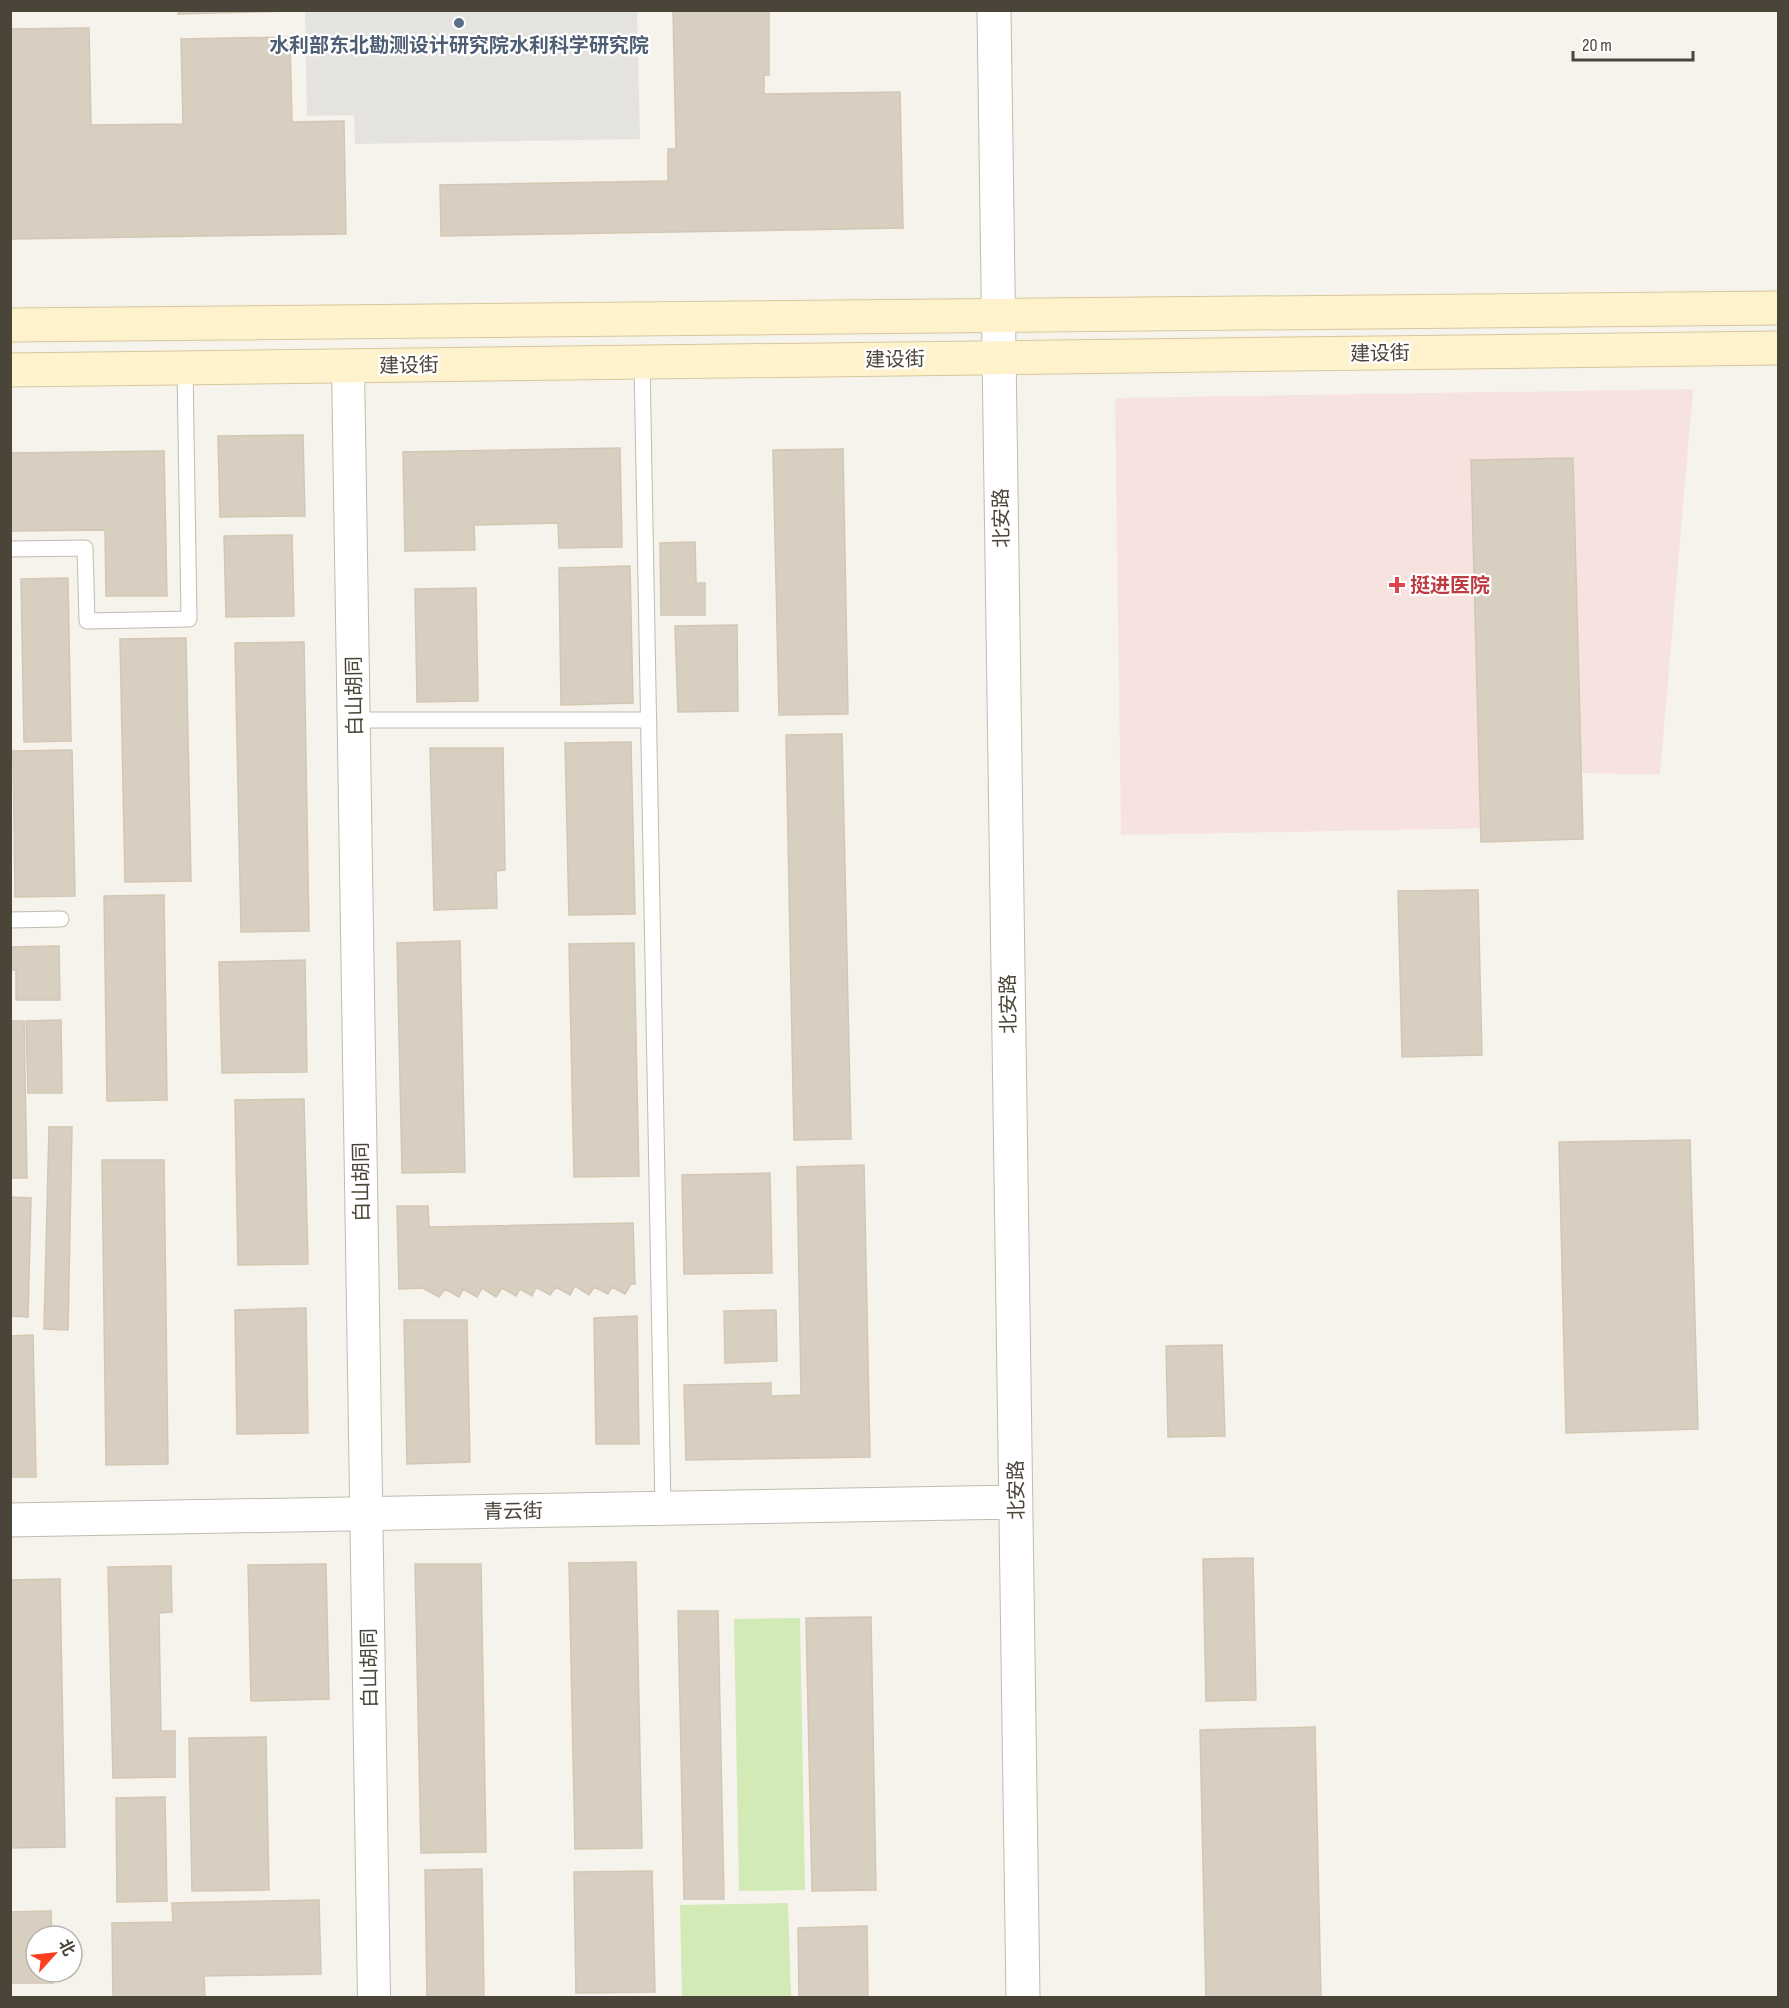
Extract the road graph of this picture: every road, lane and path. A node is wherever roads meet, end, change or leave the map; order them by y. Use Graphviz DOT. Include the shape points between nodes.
graph roads {
  1 [pos="994,10"];
  2 [pos="1779,308"];
  3 [pos="999,316"];
  4 [pos="10,325"];
  5 [pos="1779,348"];
  6 [pos="999,357"];
  7 [pos="642,362"];
  8 [pos="348,366"];
  9 [pos="185,367"];
  10 [pos="10,370"];
  11 [pos="10,549"];
  12 [pos="354,720"];
  13 [pos="649,720"];
  14 [pos="10,920"];
  15 [pos="61,920"];
  16 [pos="1016,1502"];
  17 [pos="663,1508"];
  18 [pos="366,1514"];
  19 [pos="10,1520"];
  20 [pos="374,1998"];
  21 [pos="1023,1998"];
  1 -- 3 [label="street, 北安路"];
  2 -- 3 [label="main road, 建设街"];
  3 -- 4 [label="main road, 建设街"];
  3 -- 6 [label="street, 北安路"];
  5 -- 6 [label="main road, 建设街"];
  6 -- 7 [label="main road, 建设街"];
  6 -- 16 [label="street, 北安路"];
  7 -- 8 [label="main road, 建设街"];
  7 -- 13 [label="lane"];
  8 -- 9 [label="main road, 建设街"];
  8 -- 12 [label="street, 白山胡同"];
  9 -- 10 [label="main road, 建设街"];
  9 -- 11 [label="lane" via="189,619 87,621 85,548"];
  12 -- 13 [label="lane"];
  12 -- 18 [label="street, 白山胡同"];
  13 -- 17 [label="lane"];
  14 -- 15 [label="lane"];
  16 -- 17 [label="street, 青云街"];
  16 -- 21 [label="street, 北安路"];
  17 -- 18 [label="street, 青云街"];
  18 -- 19 [label="street, 青云街"];
  18 -- 20 [label="street, 白山胡同"];
}
